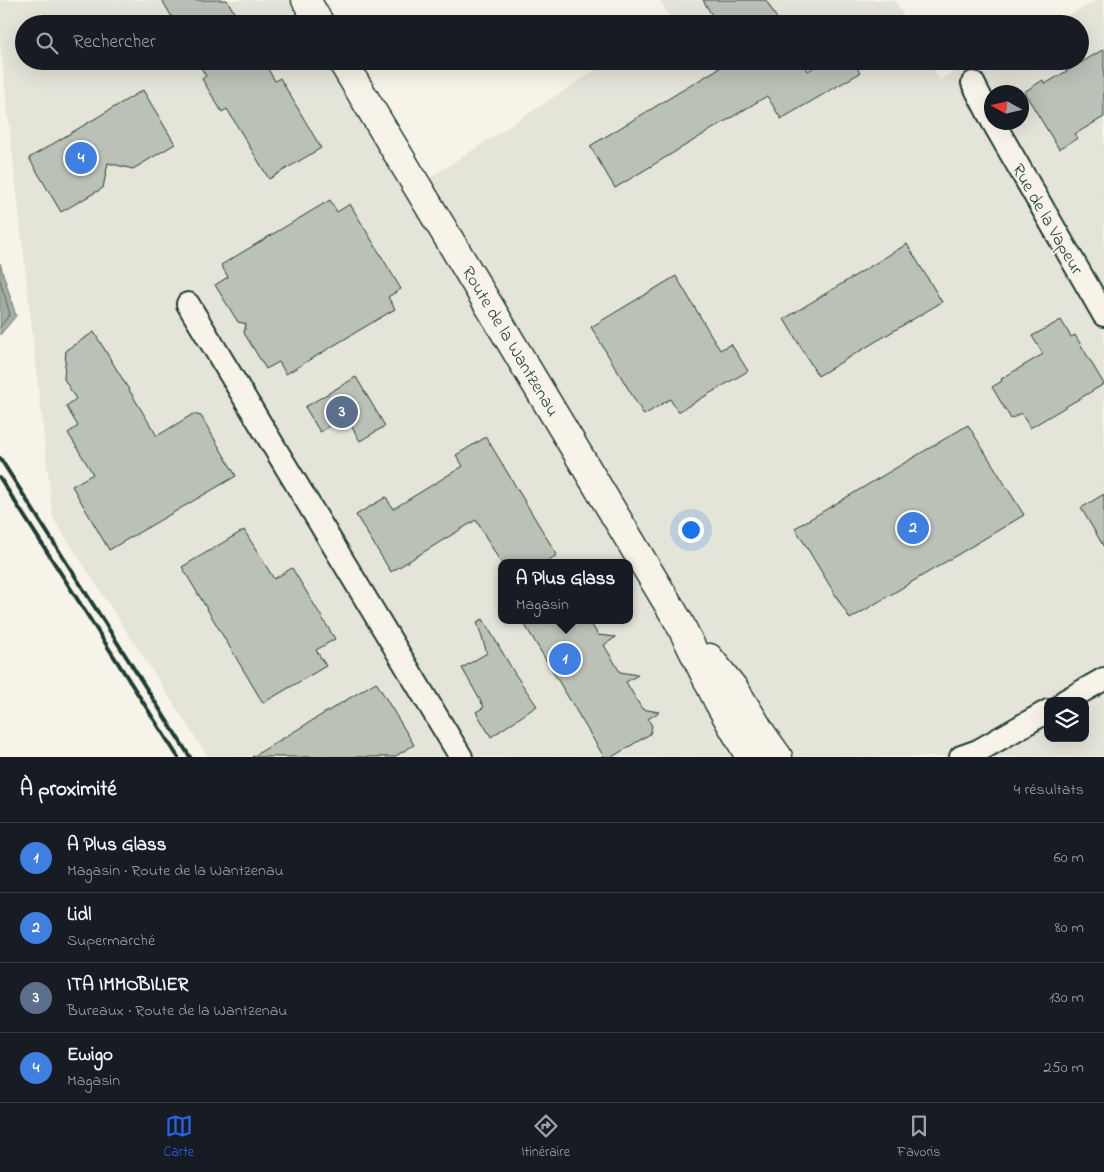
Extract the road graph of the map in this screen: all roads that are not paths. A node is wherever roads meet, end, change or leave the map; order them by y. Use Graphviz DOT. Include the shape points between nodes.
graph roads {
  1 [pos="306,0"];
  2 [pos="315,15"];
  3 [pos="347,70"];
  4 [pos="973,83"];
  5 [pos="984,105"];
  6 [pos="997,130"];
  7 [pos="188,304"];
  8 [pos="1104,315"];
  9 [pos="679,622"];
  10 [pos="1104,679"];
  11 [pos="1073,697"];
  12 [pos="1044,713"];
  13 [pos="970,755"];
  14 [pos="461,757"];
  15 [pos="750,757"];
  16 [pos="778,757"];
  1 -- 2 [label="main road"];
  3 -- 9 [label="main road, Route de la Wantzenau"];
  4 -- 5 [label="street, Rue de la Vapeur"];
  6 -- 8 [label="street, Rue de la Vapeur"];
  7 -- 14 [label="street"];
  9 -- 15 [label="main road, Route de la Wantzenau" via="718,702"];
  9 -- 16 [label="main road, Route de la Wantzenau" via="735,690"];
  10 -- 11 [label="street"];
  12 -- 13 [label="street"];
}
